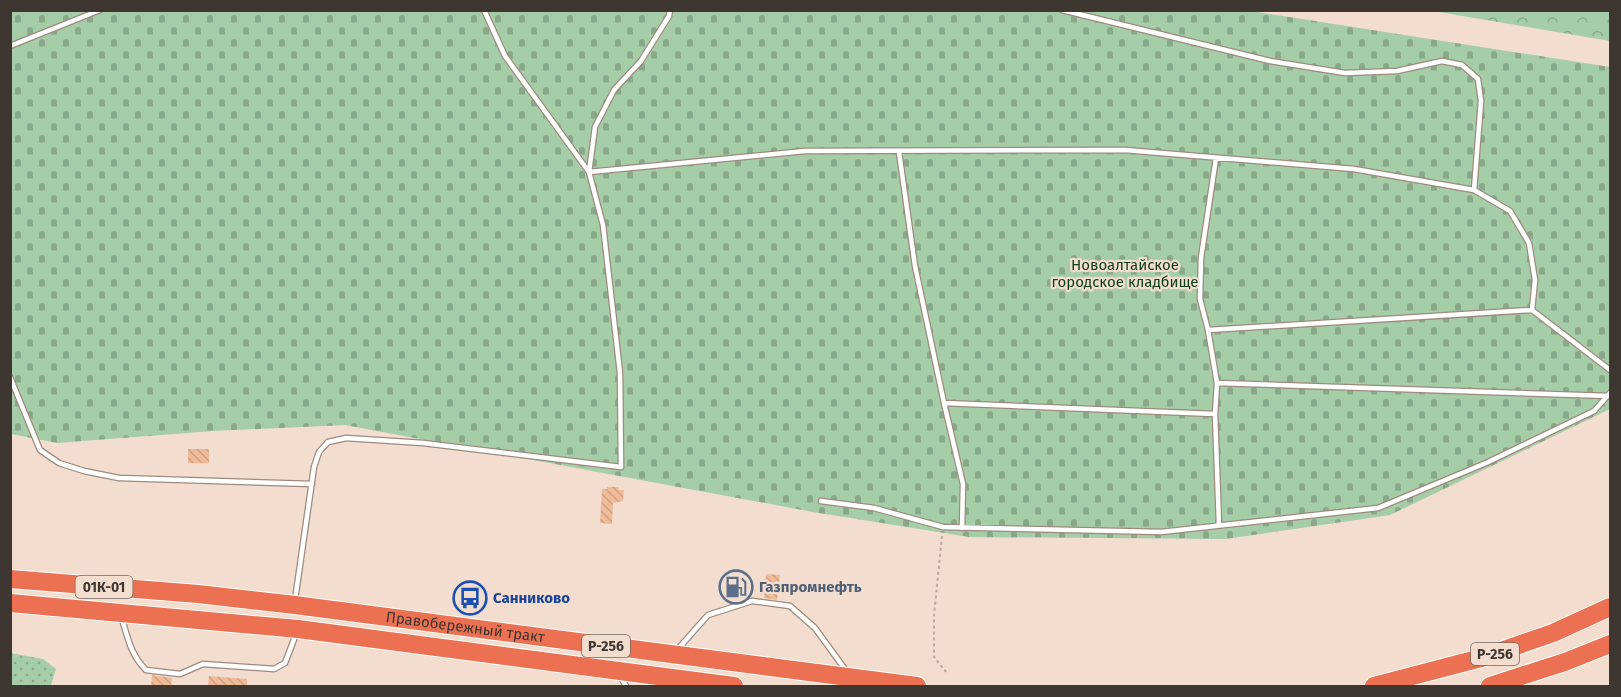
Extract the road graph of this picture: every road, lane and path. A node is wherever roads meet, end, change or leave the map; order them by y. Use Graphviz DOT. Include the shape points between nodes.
graph roads {
  1 [pos="100,10"];
  2 [pos="484,10"];
  3 [pos="670,10"];
  4 [pos="1062,10"];
  5 [pos="10,46"];
  6 [pos="899,152"];
  7 [pos="1216,158"];
  8 [pos="589,172"];
  9 [pos="1474,190"];
  10 [pos="1532,310"];
  11 [pos="1208,330"];
  12 [pos="1611,370"];
  13 [pos="10,377"];
  14 [pos="1217,383"];
  15 [pos="1610,394"];
  16 [pos="944,403"];
  17 [pos="1215,414"];
  18 [pos="312,484"];
  19 [pos="820,501"];
  20 [pos="1219,524"];
  21 [pos="943,527"];
  22 [pos="962,528"];
  23 [pos="10,569"];
  24 [pos="10,579"];
  25 [pos="198,594"];
  26 [pos="10,603"];
  27 [pos="295,605"];
  28 [pos="1611,607"];
  29 [pos="121,613"];
  30 [pos="1611,615"];
  31 [pos="196,620"];
  32 [pos="298,629"];
  33 [pos="1553,633"];
  34 [pos="1611,637"];
  35 [pos="1611,644"];
  36 [pos="674,655"];
  37 [pos="1565,662"];
  38 [pos="946,672"];
  39 [pos="851,677"];
  40 [pos="622,679"];
  41 [pos="734,687"];
  42 [pos="917,687"];
  43 [pos="1374,687"];
  44 [pos="1490,687"];
  1 -- 5 [label="lane"];
  2 -- 8 [label="lane" via="506,56"];
  3 -- 8 [label="lane" via="641,61 614,90 595,127"];
  4 -- 9 [label="lane" via="1270,61 1345,73 1396,71 1442,62 1462,65 1478,79 1481,101"];
  6 -- 7 [label="lane" via="1125,150"];
  6 -- 8 [label="lane" via="805,151"];
  6 -- 16 [label="lane" via="915,266"];
  7 -- 9 [label="lane" via="1354,169"];
  7 -- 11 [label="lane" via="1201,258 1200,299"];
  8 -- 18 [label="lane" via="603,225 620,374 621,467 423,443 346,438 328,442 319,452"];
  9 -- 10 [label="lane" via="1510,211 1529,243 1535,280"];
  10 -- 11 [label="lane"];
  10 -- 12 [label="lane"];
  11 -- 14 [label="lane"];
  13 -- 18 [label="lane" via="40,450 59,463 119,478"];
  14 -- 15 [label="lane"];
  14 -- 17 [label="lane"];
  15 -- 20 [label="lane" via="1594,411 1486,463 1378,508"];
  16 -- 17 [label="lane"];
  16 -- 22 [label="lane" via="963,484"];
  17 -- 20 [label="lane"];
  18 -- 27 [label="lane"];
  19 -- 21 [label="lane" via="874,508"];
  20 -- 22 [label="lane" via="1161,532"];
  21 -- 22 [label="lane"];
  21 -- 38 [label="path" via="934,657"];
  23 -- 25 [label="highway"];
  24 -- 25 [label="highway, Правобережный тракт / 01К-01"];
  25 -- 27 [label="highway, Правобережный тракт / Р-256"];
  26 -- 29 [label="highway, Правобережный тракт / 01К-01"];
  27 -- 36 [label="highway, Правобережный тракт / Р-256"];
  28 -- 33 [label="highway, Р-256"];
  29 -- 31 [label="highway, Правобережный тракт / 01К-01"];
  29 -- 32 [label="lane" via="130,646 146,670 180,674 203,664 274,669 285,663"];
  30 -- 33 [label="highway"];
  31 -- 32 [label="highway, Правобережный тракт / Р-256"];
  32 -- 40 [label="highway, Правобережный тракт / Р-256"];
  33 -- 43 [label="highway, Р-256" via="1481,658"];
  34 -- 37 [label="highway"];
  35 -- 37 [label="highway, Р-256"];
  36 -- 39 [label="highway, Правобережный тракт / Р-256"];
  36 -- 39 [label="lane" via="708,615 752,601 790,606 815,628"];
  37 -- 44 [label="highway, Р-256"];
  39 -- 42 [label="highway, Правобережный тракт / Р-256"];
  40 -- 41 [label="highway, Правобережный тракт / Р-256"];
}
